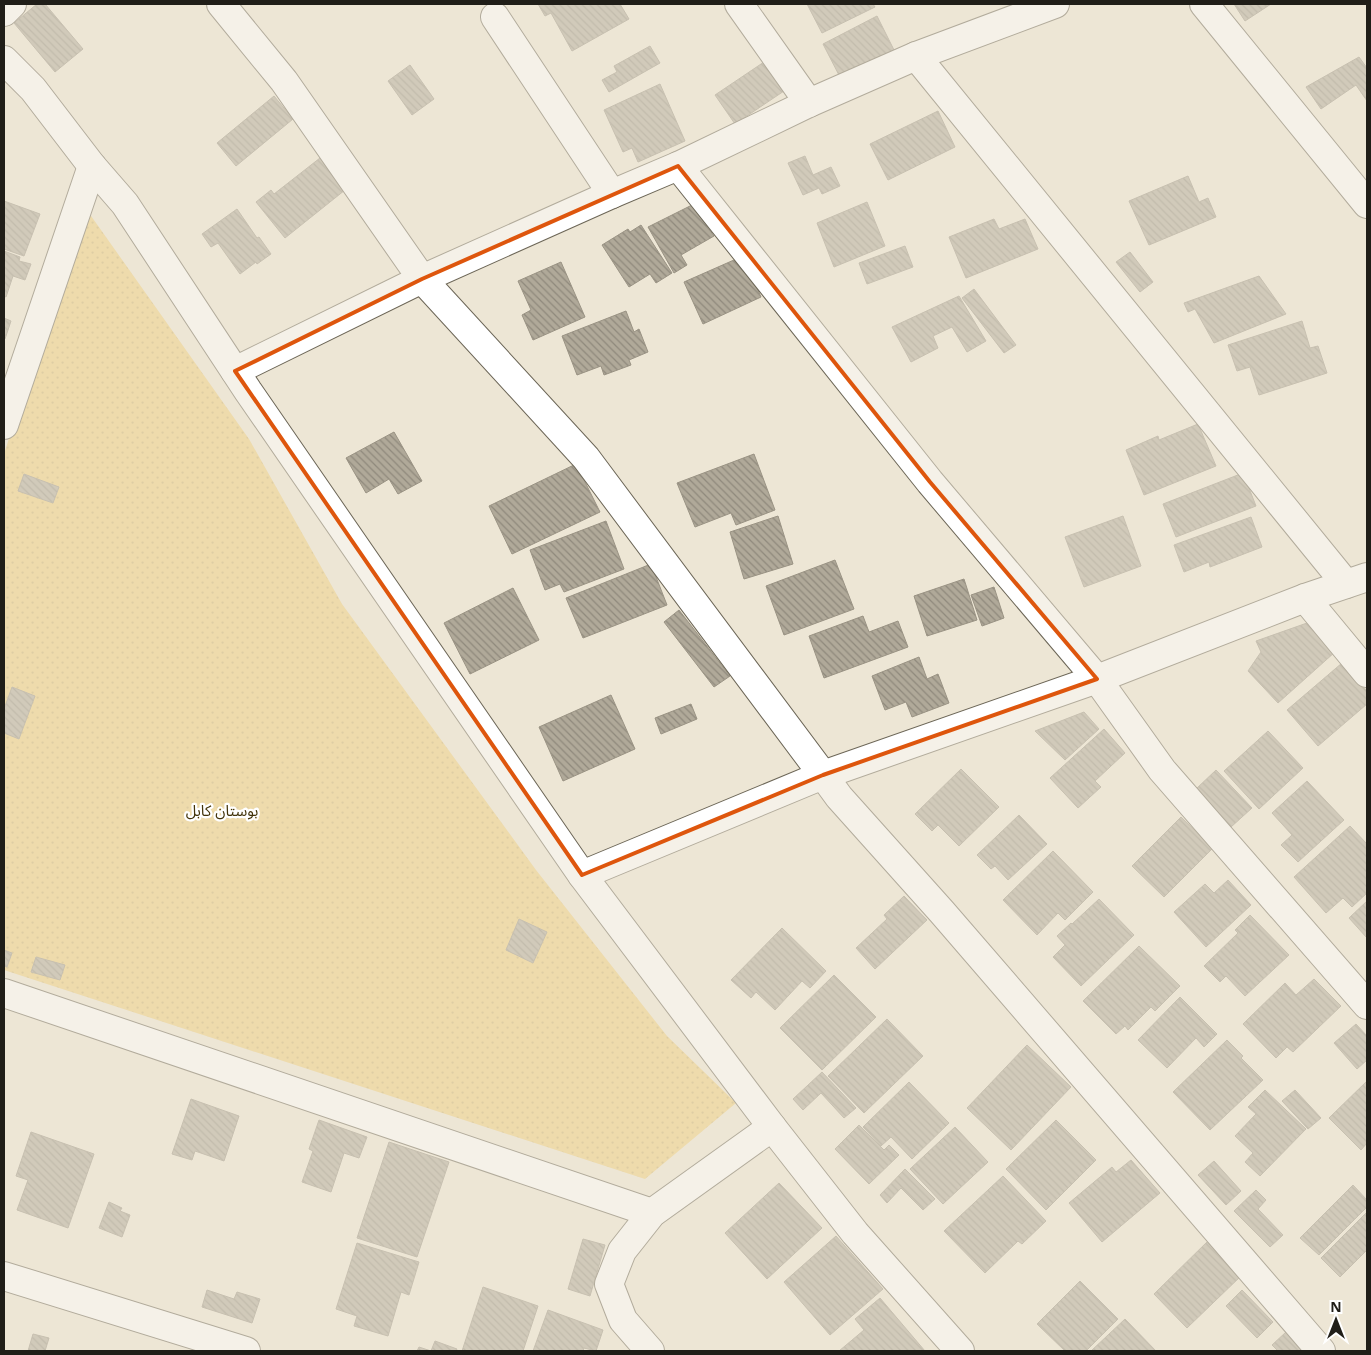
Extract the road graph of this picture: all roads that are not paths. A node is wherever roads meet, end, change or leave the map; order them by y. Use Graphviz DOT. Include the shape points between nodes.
graph roads {
  1 [pos="12,4"];
  2 [pos="221,4"];
  3 [pos="740,4"];
  4 [pos="1055,4"];
  5 [pos="1204,4"];
  6 [pos="4,12"];
  7 [pos="495,17"];
  8 [pos="916,56"];
  9 [pos="4,60"];
  10 [pos="809,104"];
  11 [pos="92,166"];
  12 [pos="678,166"];
  13 [pos="612,194"];
  14 [pos="1367,204"];
  15 [pos="422,279"];
  16 [pos="235,372"];
  17 [pos="4,425"];
  18 [pos="1356,581"];
  19 [pos="1305,598"];
  20 [pos="1367,673"];
  21 [pos="1097,680"];
  22 [pos="823,775"];
  23 [pos="582,875"];
  24 [pos="4,992"];
  25 [pos="1367,1005"];
  26 [pos="772,1127"];
  27 [pos="652,1213"];
  28 [pos="4,1276"];
  29 [pos="246,1351"];
  30 [pos="650,1351"];
  31 [pos="960,1351"];
  32 [pos="1321,1351"];
  1 -- 6 [label="street"];
  2 -- 15 [label="street" via="284,81"];
  3 -- 10 [label="street"];
  4 -- 8 [label="street"];
  5 -- 14 [label="street"];
  7 -- 13 [label="street"];
  8 -- 10 [label="street"];
  8 -- 18 [label="street"];
  9 -- 11 [label="street" via="33,89"];
  10 -- 12 [label="street"];
  11 -- 16 [label="street" via="125,204"];
  11 -- 17 [label="street"];
  12 -- 13 [label="street"];
  12 -- 21 [label="street" via="930,482"];
  13 -- 15 [label="street"];
  15 -- 16 [label="street"];
  15 -- 22 [label="street" via="586,458"];
  16 -- 23 [label="street"];
  18 -- 19 [label="street"];
  19 -- 20 [label="street"];
  19 -- 21 [label="street"];
  21 -- 22 [label="street"];
  21 -- 25 [label="street" via="1162,770"];
  22 -- 23 [label="street"];
  22 -- 32 [label="street" via="839,798 949,919"];
  23 -- 26 [label="street"];
  24 -- 27 [label="street"];
  26 -- 27 [label="street"];
  26 -- 31 [label="street" via="855,1233"];
  27 -- 30 [label="street" via="622,1251 610,1284 624,1320"];
  28 -- 29 [label="street"];
}
